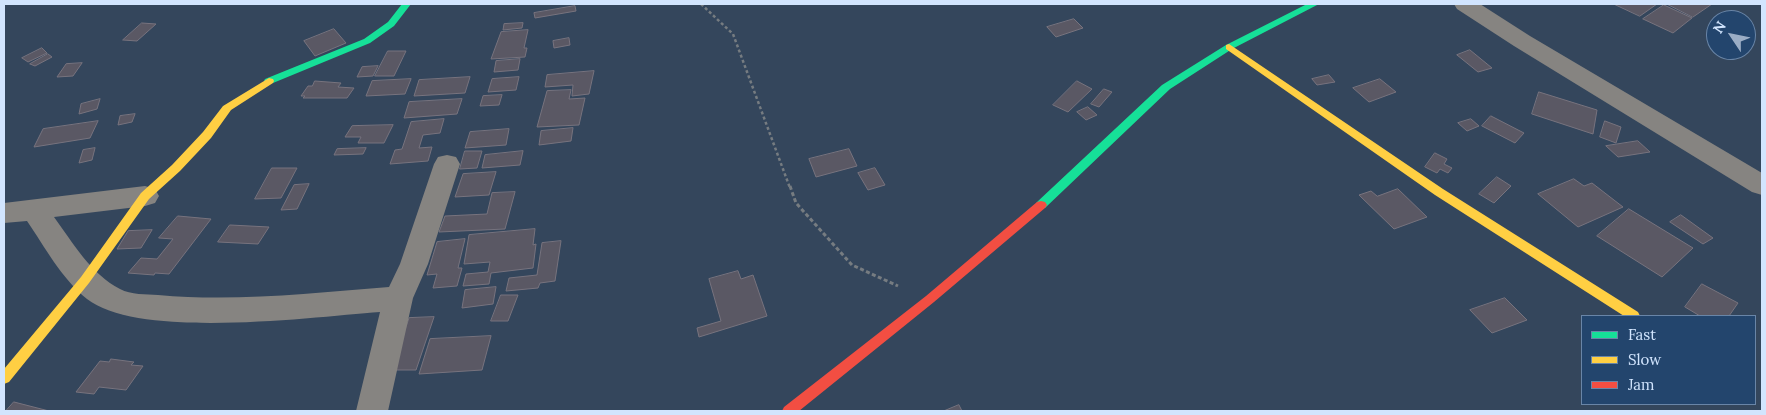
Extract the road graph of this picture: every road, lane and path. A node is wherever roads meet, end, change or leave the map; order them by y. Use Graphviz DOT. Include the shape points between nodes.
graph roads {
  1 [pos="406,4"];
  2 [pos="701,4"];
  3 [pos="1465,4"];
  4 [pos="1306,5"];
  5 [pos="1228,47"];
  6 [pos="447,164"];
  7 [pos="1762,185"];
  8 [pos="145,196"];
  9 [pos="34,210"];
  10 [pos="4,213"];
  11 [pos="85,280"];
  12 [pos="398,298"];
  13 [pos="930,299"];
  14 [pos="1632,315"];
  15 [pos="4,378"];
  16 [pos="372,411"];
  17 [pos="789,411"];
  1 -- 8 [label="street" via="391,24 367,41 275,78 227,108 207,135"];
  2 -- 13 [label="path" via="733,34 796,202 852,265"];
  3 -- 7 [label="street"];
  4 -- 5 [label="street"];
  5 -- 13 [label="street" via="1166,87 1049,198"];
  5 -- 14 [label="street" via="1439,192"];
  6 -- 12 [label="street" via="414,264"];
  8 -- 9 [label="street"];
  8 -- 11 [label="street"];
  9 -- 10 [label="street"];
  9 -- 11 [label="street"];
  11 -- 12 [label="street" via="124,304 194,310 236,311"];
  11 -- 15 [label="street"];
  12 -- 16 [label="street"];
  13 -- 17 [label="street"];
}
